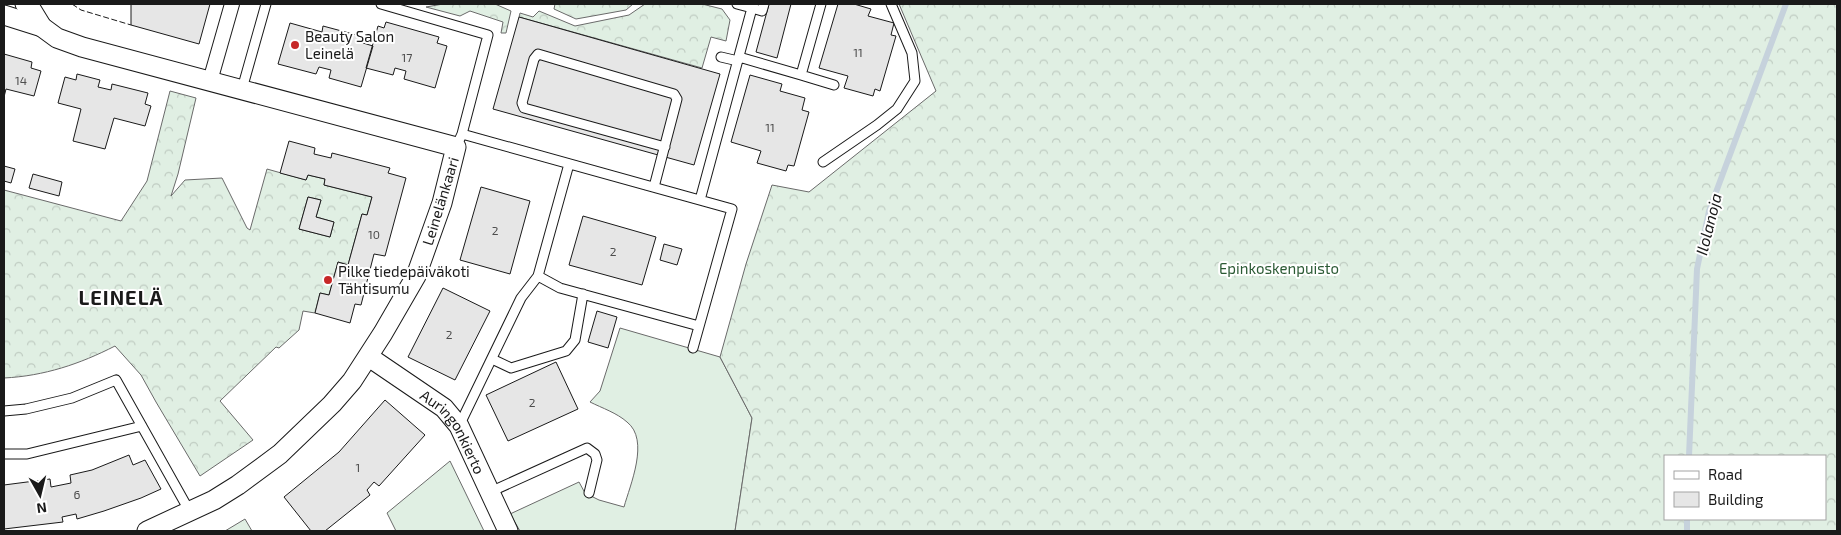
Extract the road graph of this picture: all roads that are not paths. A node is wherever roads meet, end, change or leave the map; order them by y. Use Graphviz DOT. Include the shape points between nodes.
graph roads {
  1 [pos="25,4"];
  2 [pos="232,4"];
  3 [pos="266,4"];
  4 [pos="381,4"];
  5 [pos="737,4"];
  6 [pos="764,4"];
  7 [pos="821,4"];
  8 [pos="891,4"];
  9 [pos="752,8"];
  10 [pos="4,15"];
  11 [pos="42,27"];
  12 [pos="721,57"];
  13 [pos="739,59"];
  14 [pos="801,75"];
  15 [pos="210,81"];
  16 [pos="834,85"];
  17 [pos="242,89"];
  18 [pos="459,140"];
  19 [pos="665,147"];
  20 [pos="823,162"];
  21 [pos="570,164"];
  22 [pos="654,187"];
  23 [pos="700,200"];
  24 [pos="538,276"];
  25 [pos="583,294"];
  26 [pos="699,326"];
  27 [pos="693,348"];
  28 [pos="369,357"];
  29 [pos="492,359"];
  30 [pos="4,412"];
  31 [pos="142,426"];
  32 [pos="459,426"];
  33 [pos="4,454"];
  34 [pos="490,492"];
  35 [pos="590,493"];
  36 [pos="190,512"];
  37 [pos="147,531"];
  38 [pos="508,531"];
  1 -- 11 [label="street, Leinelänkaari"];
  2 -- 15 [label="street"];
  3 -- 17 [label="lane"];
  4 -- 18 [label="lane" via="488,35"];
  5 -- 9 [label="lane"];
  6 -- 9 [label="lane" via="762,11"];
  7 -- 14 [label="lane"];
  8 -- 20 [label="lane" via="912,54 914,80 897,109"];
  9 -- 13 [label="lane"];
  10 -- 11 [label="street, Leinelänkaari"];
  11 -- 15 [label="street, Leinelänkaari" via="58,38 82,46"];
  12 -- 13 [label="lane"];
  13 -- 14 [label="lane"];
  13 -- 23 [label="lane"];
  14 -- 16 [label="lane"];
  15 -- 17 [label="street, Leinelänkaari"];
  17 -- 18 [label="street, Leinelänkaari"];
  18 -- 21 [label="lane"];
  18 -- 28 [label="street, Leinelänkaari" via="416,276"];
  19 -- 19 [label="lane" via="524,108 522,104 534,59 538,54 674,94 677,99"];
  19 -- 22 [label="lane"];
  21 -- 22 [label="lane"];
  21 -- 24 [label="lane"];
  22 -- 23 [label="lane"];
  23 -- 26 [label="lane" via="732,209"];
  24 -- 25 [label="lane" via="560,288"];
  24 -- 29 [label="lane" via="521,298"];
  25 -- 26 [label="lane"];
  25 -- 29 [label="lane" via="575,340 566,351 511,368"];
  26 -- 27 [label="lane"];
  28 -- 32 [label="street, Auringonkierto" via="444,408"];
  28 -- 36 [label="street, Leinelänkaari" via="332,404 280,454 238,485"];
  29 -- 32 [label="lane"];
  30 -- 31 [label="lane" via="72,398 116,380"];
  31 -- 33 [label="lane" via="26,454"];
  31 -- 36 [label="lane"];
  32 -- 34 [label="street, Auringonkierto"];
  34 -- 35 [label="lane" via="587,448 596,454 597,460"];
  34 -- 38 [label="street, Auringonkierto"];
  36 -- 37 [label="street, Leinelänkaari"];
}
